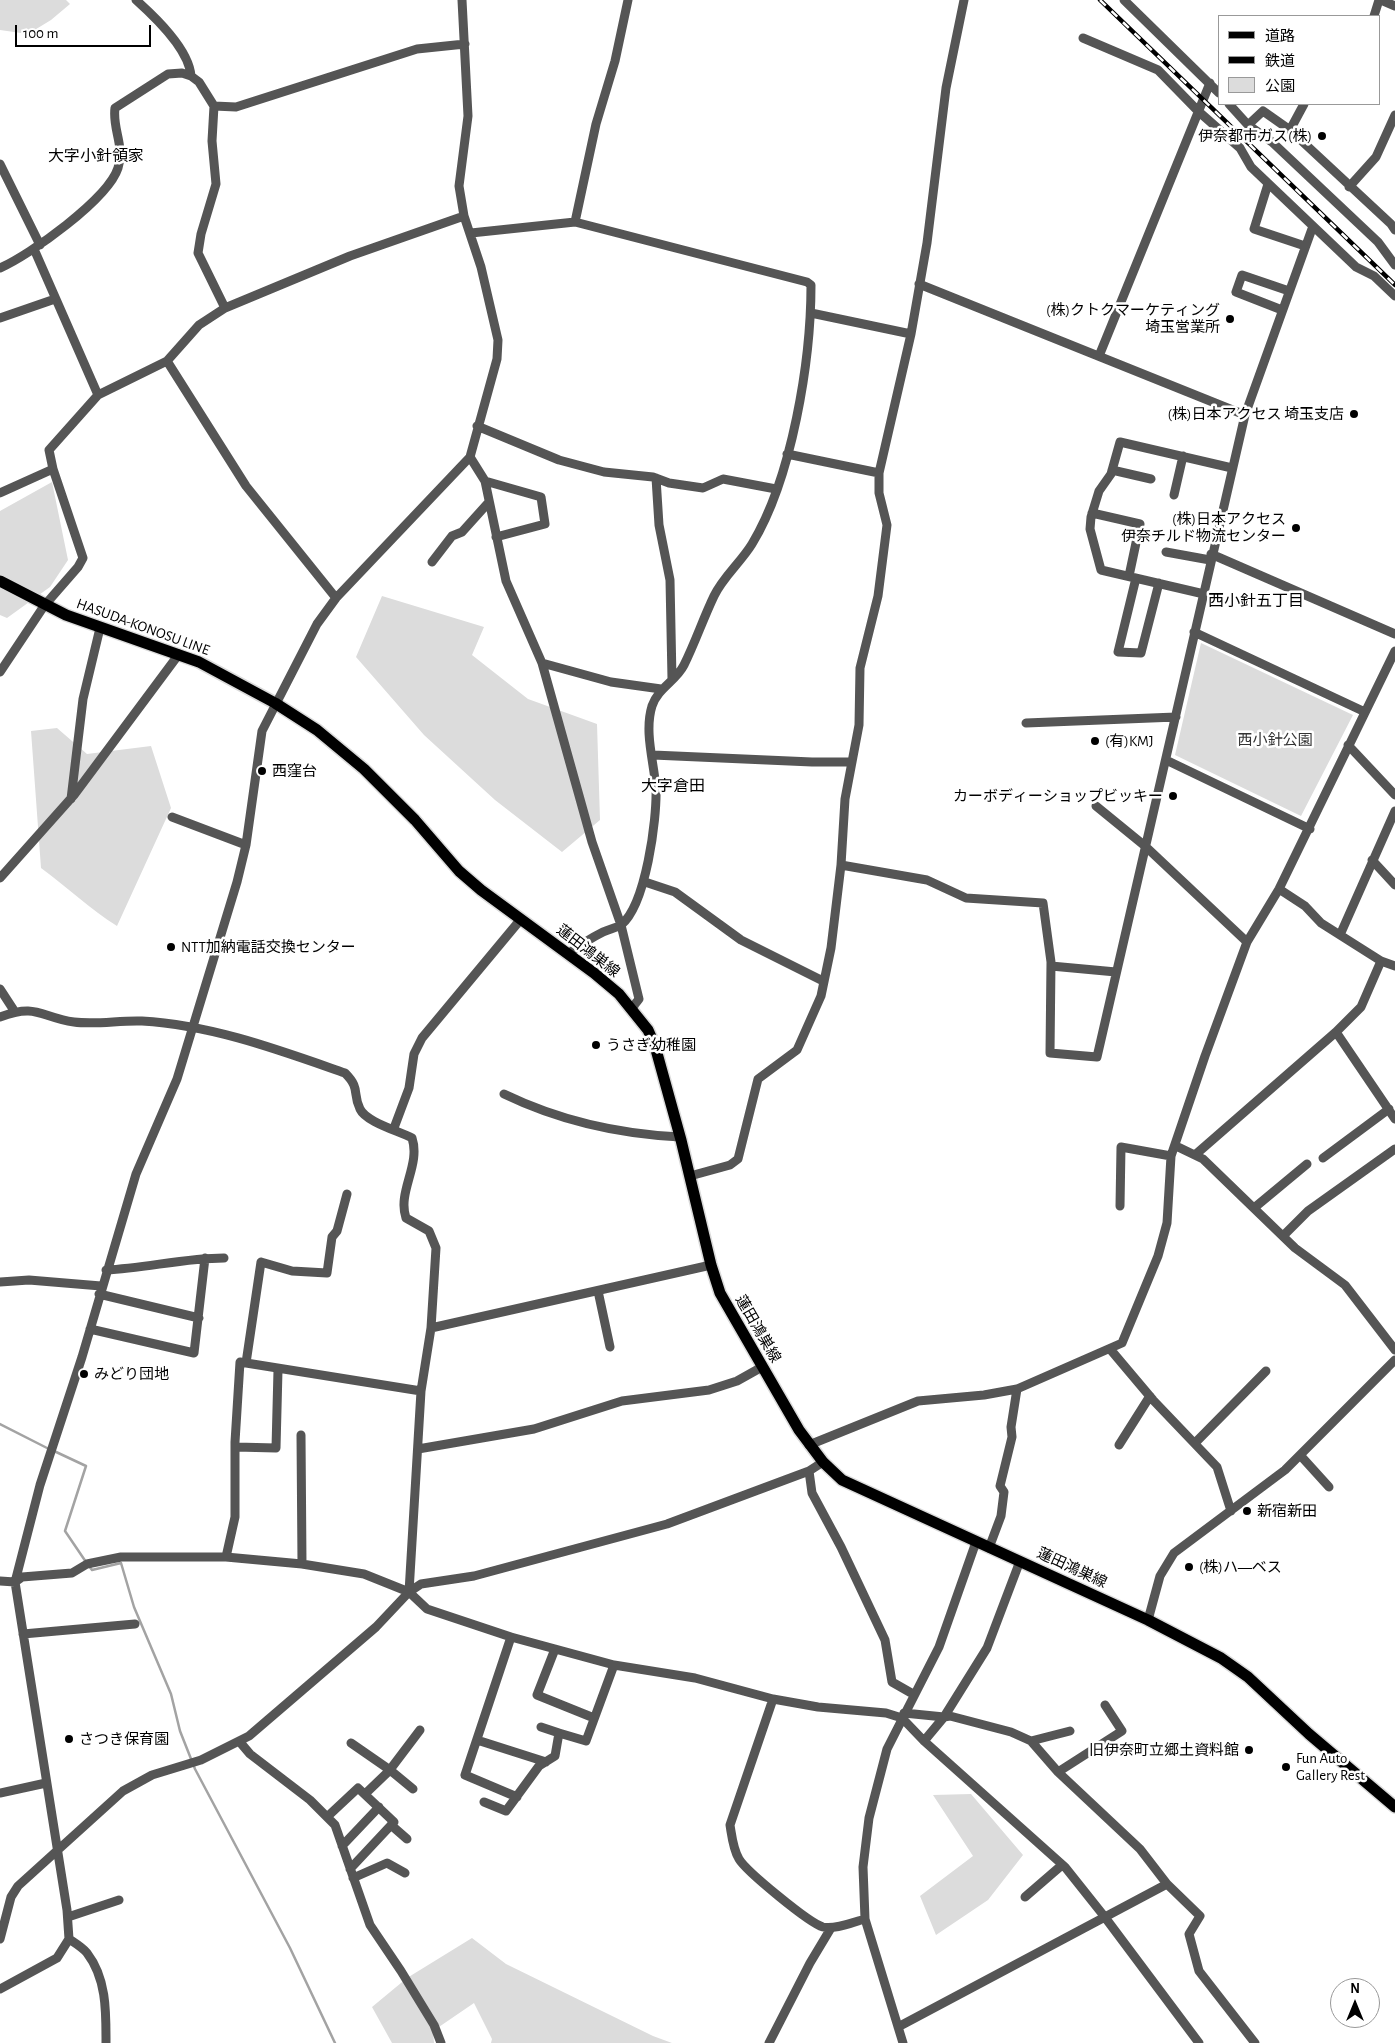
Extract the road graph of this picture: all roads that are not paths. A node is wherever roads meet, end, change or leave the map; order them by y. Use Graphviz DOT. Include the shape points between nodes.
graph roads {
  1 [pos="136,0"];
  2 [pos="462,0"];
  3 [pos="628,0"];
  4 [pos="1124,0"];
  5 [pos="1380,0"];
  6 [pos="963,1"];
  7 [pos="1395,6"];
  8 [pos="1374,15"];
  9 [pos="1083,38"];
  10 [pos="465,44"];
  11 [pos="191,76"];
  12 [pos="1210,83"];
  13 [pos="1218,92"];
  14 [pos="1230,105"];
  15 [pos="1303,105"];
  16 [pos="214,106"];
  17 [pos="1198,111"];
  18 [pos="1395,115"];
  19 [pos="1248,125"];
  20 [pos="1393,127"];
  21 [pos="1290,130"];
  22 [pos="0,164"];
  23 [pos="1268,184"];
  24 [pos="1349,187"];
  25 [pos="464,216"];
  26 [pos="574,222"];
  27 [pos="1313,226"];
  28 [pos="1395,230"];
  29 [pos="471,233"];
  30 [pos="1305,246"];
  31 [pos="37,247"];
  32 [pos="1395,265"];
  33 [pos="0,268"];
  34 [pos="919,284"];
  35 [pos="1290,291"];
  36 [pos="1395,296"];
  37 [pos="56,299"];
  38 [pos="225,308"];
  39 [pos="1282,310"];
  40 [pos="811,313"];
  41 [pos="0,318"];
  42 [pos="911,334"];
  43 [pos="1099,356"];
  44 [pos="166,361"];
  45 [pos="98,395"];
  46 [pos="1245,415"];
  47 [pos="477,426"];
  48 [pos="787,454"];
  49 [pos="1182,456"];
  50 [pos="470,457"];
  51 [pos="1232,468"];
  52 [pos="52,469"];
  53 [pos="1112,470"];
  54 [pos="879,473"];
  55 [pos="656,478"];
  56 [pos="1151,479"];
  57 [pos="485,481"];
  58 [pos="776,489"];
  59 [pos="0,493"];
  60 [pos="1174,495"];
  61 [pos="489,502"];
  62 [pos="1092,513"];
  63 [pos="496,537"];
  64 [pos="1166,552"];
  65 [pos="1211,557"];
  66 [pos="432,562"];
  67 [pos="1133,577"];
  68 [pos="0,580"];
  69 [pos="1159,583"];
  70 [pos="1204,594"];
  71 [pos="336,598"];
  72 [pos="44,606"];
  73 [pos="100,628"];
  74 [pos="1194,632"];
  75 [pos="1395,634"];
  76 [pos="1395,650"];
  77 [pos="179,654"];
  78 [pos="542,663"];
  79 [pos="0,672"];
  80 [pos="672,679"];
  81 [pos="661,689"];
  82 [pos="274,703"];
  83 [pos="1365,712"];
  84 [pos="1176,716"];
  85 [pos="1026,723"];
  86 [pos="1348,745"];
  87 [pos="653,755"];
  88 [pos="1166,760"];
  89 [pos="851,762"];
  90 [pos="1395,795"];
  91 [pos="70,799"];
  92 [pos="1096,806"];
  93 [pos="1395,812"];
  94 [pos="172,817"];
  95 [pos="1310,829"];
  96 [pos="246,845"];
  97 [pos="1145,846"];
  98 [pos="1372,860"];
  99 [pos="841,865"];
  100 [pos="0,878"];
  101 [pos="644,882"];
  102 [pos="1395,885"];
  103 [pos="1279,889"];
  104 [pos="521,918"];
  105 [pos="621,925"];
  106 [pos="1340,935"];
  107 [pos="1247,942"];
  108 [pos="568,954"];
  109 [pos="1381,960"];
  110 [pos="1051,966"];
  111 [pos="1395,966"];
  112 [pos="1116,972"];
  113 [pos="823,981"];
  114 [pos="0,988"];
  115 [pos="632,1008"];
  116 [pos="15,1012"];
  117 [pos="0,1017"];
  118 [pos="194,1029"];
  119 [pos="1336,1032"];
  120 [pos="504,1094"];
  121 [pos="1389,1109"];
  122 [pos="1395,1119"];
  123 [pos="394,1128"];
  124 [pos="680,1137"];
  125 [pos="1176,1146"];
  126 [pos="1395,1149"];
  127 [pos="1195,1155"];
  128 [pos="1171,1156"];
  129 [pos="1323,1158"];
  130 [pos="1307,1164"];
  131 [pos="690,1176"];
  132 [pos="347,1194"];
  133 [pos="1120,1206"];
  134 [pos="1254,1208"];
  135 [pos="1283,1236"];
  136 [pos="205,1258"];
  137 [pos="224,1258"];
  138 [pos="711,1266"];
  139 [pos="106,1270"];
  140 [pos="0,1282"];
  141 [pos="100,1290"];
  142 [pos="598,1291"];
  143 [pos="199,1318"];
  144 [pos="431,1328"];
  145 [pos="90,1329"];
  146 [pos="610,1347"];
  147 [pos="1110,1348"];
  148 [pos="1395,1350"];
  149 [pos="1395,1360"];
  150 [pos="246,1363"];
  151 [pos="762,1367"];
  152 [pos="278,1370"];
  153 [pos="1266,1371"];
  154 [pos="1017,1389"];
  155 [pos="421,1392"];
  156 [pos="1150,1396"];
  157 [pos="301,1435"];
  158 [pos="1196,1443"];
  159 [pos="809,1444"];
  160 [pos="1120,1445"];
  161 [pos="236,1447"];
  162 [pos="418,1449"];
  163 [pos="1300,1455"];
  164 [pos="823,1462"];
  165 [pos="809,1471"];
  166 [pos="1330,1487"];
  167 [pos="1231,1511"];
  168 [pos="976,1542"];
  169 [pos="989,1548"];
  170 [pos="226,1557"];
  171 [pos="1020,1561"];
  172 [pos="302,1564"];
  173 [pos="0,1582"];
  174 [pos="15,1582"];
  175 [pos="410,1592"];
  176 [pos="1148,1620"];
  177 [pos="135,1624"];
  178 [pos="23,1634"];
  179 [pos="511,1637"];
  180 [pos="555,1649"];
  181 [pos="614,1665"];
  182 [pos="913,1694"];
  183 [pos="773,1699"];
  184 [pos="1105,1705"];
  185 [pos="903,1716"];
  186 [pos="944,1717"];
  187 [pos="594,1718"];
  188 [pos="541,1727"];
  189 [pos="420,1730"];
  190 [pos="1070,1731"];
  191 [pos="559,1733"];
  192 [pos="477,1740"];
  193 [pos="239,1741"];
  194 [pos="924,1741"];
  195 [pos="1031,1741"];
  196 [pos="351,1743"];
  197 [pos="546,1762"];
  198 [pos="390,1770"];
  199 [pos="1058,1772"];
  200 [pos="46,1783"];
  201 [pos="412,1789"];
  202 [pos="0,1793"];
  203 [pos="365,1794"];
  204 [pos="517,1797"];
  205 [pos="484,1802"];
  206 [pos="379,1807"];
  207 [pos="1395,1807"];
  208 [pos="327,1817"];
  209 [pos="391,1826"];
  210 [pos="407,1839"];
  211 [pos="342,1846"];
  212 [pos="57,1853"];
  213 [pos="1062,1865"];
  214 [pos="405,1873"];
  215 [pos="351,1874"];
  216 [pos="1167,1884"];
  217 [pos="1025,1898"];
  218 [pos="119,1900"];
  219 [pos="1104,1916"];
  220 [pos="68,1917"];
  221 [pos="864,1919"];
  222 [pos="831,1928"];
  223 [pos="0,1939"];
  224 [pos="69,1939"];
  225 [pos="0,1990"];
  226 [pos="898,2026"];
  227 [pos="106,2043"];
  228 [pos="441,2043"];
  229 [pos="769,2043"];
  230 [pos="903,2043"];
  231 [pos="1199,2043"];
  232 [pos="1255,2043"];
  1 -- 11 [label="street" via="158,20 187,60"];
  2 -- 10 [label="street"];
  3 -- 26 [label="street"];
  4 -- 12 [label="street"];
  5 -- 7 [label="street"];
  5 -- 8 [label="street"];
  6 -- 34 [label="street" via="946,88"];
  9 -- 17 [label="street" via="1158,70"];
  10 -- 16 [label="street" via="417,49 236,107"];
  10 -- 25 [label="street" via="468,116 459,186"];
  11 -- 16 [label="street" via="199,82"];
  11 -- 31 [label="street" via="168,74 115,108 121,146 118,168 112,181 82,211"];
  12 -- 13 [label="street"];
  12 -- 17 [label="street"];
  14 -- 19 [label="street"];
  15 -- 21 [label="street"];
  16 -- 38 [label="street" via="212,141 216,184 200,234 198,253"];
  17 -- 23 [label="street" via="1240,148 1251,167"];
  17 -- 43 [label="street"];
  18 -- 20 [label="street"];
  19 -- 21 [label="street" via="1263,111"];
  19 -- 32 [label="street" via="1272,142 1378,242"];
  20 -- 24 [label="street" via="1376,156"];
  21 -- 24 [label="street"];
  22 -- 31 [label="street"];
  23 -- 27 [label="street"];
  23 -- 30 [label="street" via="1254,228"];
  24 -- 28 [label="street"];
  25 -- 29 [label="street"];
  25 -- 38 [label="street" via="350,256"];
  26 -- 29 [label="street"];
  26 -- 40 [label="street" via="807,282 811,285"];
  27 -- 30 [label="street"];
  27 -- 36 [label="street" via="1356,267 1374,276"];
  29 -- 47 [label="street" via="498,340 497,359"];
  30 -- 35 [label="street"];
  31 -- 33 [label="street"];
  31 -- 37 [label="street"];
  34 -- 42 [label="street"];
  34 -- 43 [label="street"];
  35 -- 39 [label="street"];
  35 -- 39 [label="street" via="1242,275 1236,292"];
  37 -- 41 [label="street"];
  37 -- 45 [label="street"];
  38 -- 44 [label="street" via="199,325"];
  39 -- 46 [label="street"];
  40 -- 42 [label="street"];
  40 -- 48 [label="street" via="801,403"];
  42 -- 54 [label="street"];
  43 -- 46 [label="street"];
  44 -- 45 [label="street"];
  44 -- 71 [label="street" via="246,486"];
  45 -- 52 [label="street" via="49,450"];
  46 -- 51 [label="street"];
  47 -- 50 [label="street"];
  47 -- 55 [label="street" via="559,460 604,472"];
  48 -- 54 [label="street"];
  48 -- 58 [label="street"];
  49 -- 51 [label="street"];
  49 -- 53 [label="street" via="1120,442"];
  49 -- 60 [label="street"];
  50 -- 57 [label="street"];
  50 -- 71 [label="street"];
  51 -- 65 [label="street"];
  52 -- 59 [label="street"];
  52 -- 72 [label="street" via="83,558"];
  53 -- 56 [label="street"];
  53 -- 62 [label="street" via="1099,491"];
  54 -- 89 [label="street" via="879,493 887,525 878,596 860,668 859,725"];
  55 -- 58 [label="street" via="703,488 723,479"];
  55 -- 80 [label="street" via="659,524 670,580"];
  57 -- 61 [label="street"];
  57 -- 63 [label="street" via="540,497 546,524"];
  58 -- 80 [label="street" via="752,544 715,594 683,668"];
  61 -- 63 [label="street"];
  61 -- 66 [label="street" via="462,532 452,536"];
  62 -- 67 [label="street" via="1090,529 1101,570"];
  62 -- 67 [label="street" via="1140,524"];
  63 -- 78 [label="street" via="506,581"];
  64 -- 65 [label="street"];
  65 -- 70 [label="street"];
  65 -- 75 [label="street"];
  67 -- 69 [label="street"];
  67 -- 69 [label="street" via="1118,652 1141,653"];
  68 -- 72 [label="main road, HASUDA-KONOSU LINE"];
  69 -- 70 [label="street"];
  70 -- 74 [label="street"];
  71 -- 82 [label="street" via="317,624"];
  72 -- 73 [label="main road, HASUDA-KONOSU LINE"];
  72 -- 79 [label="street"];
  73 -- 77 [label="main road, HASUDA-KONOSU LINE"];
  73 -- 91 [label="street" via="83,699"];
  74 -- 83 [label="street"];
  74 -- 84 [label="street"];
  76 -- 83 [label="street"];
  77 -- 82 [label="main road, HASUDA-KONOSU LINE"];
  77 -- 91 [label="street"];
  78 -- 81 [label="street" via="612,682"];
  78 -- 105 [label="street" via="592,842"];
  80 -- 81 [label="street"];
  81 -- 87 [label="street" via="649,723"];
  82 -- 96 [label="street" via="259,745"];
  82 -- 104 [label="main road, 蓮田鴻巣線" via="316,730 364,769 415,820 459,871"];
  83 -- 86 [label="street"];
  84 -- 85 [label="street"];
  84 -- 88 [label="street"];
  86 -- 90 [label="street"];
  86 -- 95 [label="street"];
  87 -- 89 [label="street"];
  87 -- 101 [label="street" via="655,814"];
  88 -- 95 [label="street"];
  88 -- 97 [label="street"];
  89 -- 99 [label="street"];
  91 -- 100 [label="street"];
  92 -- 97 [label="street"];
  93 -- 98 [label="street"];
  94 -- 96 [label="street"];
  95 -- 103 [label="street"];
  96 -- 118 [label="street"];
  97 -- 107 [label="street"];
  97 -- 112 [label="street"];
  98 -- 102 [label="street"];
  98 -- 106 [label="street"];
  99 -- 110 [label="street" via="927,880 966,898 1043,903"];
  99 -- 113 [label="street"];
  101 -- 105 [label="street" via="633,908"];
  101 -- 113 [label="street" via="675,892 741,940"];
  103 -- 106 [label="street"];
  103 -- 107 [label="street"];
  104 -- 108 [label="main road, 蓮田鴻巣線"];
  104 -- 123 [label="street" via="422,1038 414,1054 410,1088"];
  105 -- 108 [label="street"];
  105 -- 115 [label="street" via="639,999"];
  106 -- 109 [label="street"];
  107 -- 125 [label="street"];
  108 -- 115 [label="main road, 蓮田鴻巣線"];
  109 -- 111 [label="street"];
  109 -- 119 [label="street" via="1360,1007"];
  110 -- 112 [label="street"];
  110 -- 112 [label="street" via="1050,1053 1097,1057"];
  113 -- 131 [label="street" via="821,996 797,1050 758,1079 738,1158 730,1165"];
  114 -- 116 [label="street"];
  115 -- 124 [label="main road, 蓮田鴻巣線" via="655,1046"];
  116 -- 117 [label="street"];
  116 -- 118 [label="street" via="33,1010 74,1022 143,1021"];
  118 -- 123 [label="street" via="241,1038 345,1073 355,1082 360,1109 369,1119"];
  118 -- 139 [label="street" via="166,1110 136,1174"];
  119 -- 121 [label="street"];
  119 -- 127 [label="street"];
  120 -- 124 [label="street" via="574,1121 641,1135"];
  121 -- 122 [label="street"];
  121 -- 129 [label="street"];
  123 -- 144 [label="street" via="412,1138 416,1149 402,1208 406,1218 429,1231 435,1240"];
  124 -- 131 [label="main road, 蓮田鴻巣線"];
  125 -- 127 [label="street"];
  125 -- 128 [label="street"];
  126 -- 135 [label="street" via="1308,1211"];
  127 -- 134 [label="street"];
  128 -- 133 [label="street" via="1121,1147"];
  128 -- 147 [label="street" via="1167,1223 1158,1256 1122,1343"];
  130 -- 134 [label="street"];
  131 -- 138 [label="main road, 蓮田鴻巣線"];
  132 -- 150 [label="street" via="337,1231 332,1237 327,1273 292,1271 261,1262"];
  134 -- 135 [label="street"];
  135 -- 148 [label="street" via="1345,1284"];
  136 -- 137 [label="street"];
  136 -- 139 [label="street"];
  136 -- 143 [label="street"];
  138 -- 142 [label="street"];
  138 -- 151 [label="main road, 蓮田鴻巣線" via="720,1293"];
  139 -- 141 [label="street"];
  140 -- 141 [label="street" via="29,1280"];
  141 -- 143 [label="street"];
  141 -- 145 [label="street"];
  142 -- 144 [label="street"];
  142 -- 146 [label="street"];
  143 -- 145 [label="street" via="194,1353"];
  144 -- 155 [label="street"];
  145 -- 174 [label="street" via="40,1485"];
  147 -- 154 [label="street"];
  147 -- 156 [label="street"];
  149 -- 163 [label="street"];
  150 -- 152 [label="street"];
  150 -- 161 [label="street" via="240,1362"];
  151 -- 159 [label="main road, 蓮田鴻巣線"];
  151 -- 162 [label="street" via="709,1390 622,1401 534,1429"];
  152 -- 155 [label="street"];
  152 -- 161 [label="street" via="276,1448"];
  153 -- 158 [label="street"];
  154 -- 159 [label="street" via="918,1401"];
  154 -- 169 [label="street" via="1012,1437 1000,1486 1004,1492 1001,1516"];
  155 -- 162 [label="street"];
  156 -- 158 [label="street"];
  156 -- 160 [label="street"];
  157 -- 172 [label="street"];
  158 -- 167 [label="street" via="1217,1467"];
  159 -- 164 [label="main road, 蓮田鴻巣線"];
  161 -- 170 [label="street" via="236,1517"];
  162 -- 175 [label="street"];
  163 -- 166 [label="street"];
  163 -- 167 [label="street"];
  164 -- 165 [label="street"];
  164 -- 168 [label="main road, 蓮田鴻巣線" via="842,1480"];
  165 -- 175 [label="street" via="667,1524 474,1576 421,1584"];
  165 -- 182 [label="street" via="812,1493 885,1640 892,1682"];
  167 -- 176 [label="street" via="1174,1553 1160,1576"];
  168 -- 169 [label="main road, 蓮田鴻巣線"];
  168 -- 182 [label="street" via="939,1647"];
  169 -- 171 [label="main road, 蓮田鴻巣線"];
  170 -- 172 [label="street"];
  170 -- 174 [label="street" via="121,1557 87,1564 72,1573 22,1577"];
  171 -- 176 [label="main road, 蓮田鴻巣線"];
  171 -- 186 [label="street" via="987,1648"];
  172 -- 175 [label="street" via="364,1574"];
  173 -- 174 [label="street"];
  174 -- 178 [label="street"];
  175 -- 179 [label="street" via="427,1609"];
  175 -- 193 [label="street" via="369,1633 249,1736"];
  176 -- 207 [label="main road, 蓮田鴻巣線" via="1193,1642 1248,1677"];
  177 -- 178 [label="street"];
  178 -- 200 [label="street"];
  179 -- 180 [label="street"];
  179 -- 192 [label="street"];
  180 -- 181 [label="street"];
  180 -- 187 [label="street" via="537,1695"];
  181 -- 183 [label="street" via="695,1678"];
  181 -- 187 [label="street"];
  182 -- 185 [label="street"];
  183 -- 185 [label="street" via="818,1708"];
  183 -- 222 [label="street" via="730,1825 732,1843 739,1860 804,1916 822,1927"];
  184 -- 199 [label="street" via="1122,1731"];
  185 -- 186 [label="street"];
  185 -- 194 [label="street"];
  185 -- 221 [label="street" via="887,1749 869,1818 863,1868"];
  186 -- 194 [label="street"];
  186 -- 195 [label="street" via="1011,1732"];
  187 -- 191 [label="street" via="586,1741"];
  188 -- 191 [label="street"];
  189 -- 198 [label="street"];
  190 -- 195 [label="street"];
  191 -- 197 [label="street" via="555,1756"];
  192 -- 197 [label="street"];
  192 -- 204 [label="street" via="465,1775"];
  193 -- 208 [label="street" via="250,1754"];
  193 -- 212 [label="street" via="201,1760 152,1775 123,1791"];
  194 -- 213 [label="street"];
  195 -- 199 [label="street"];
  196 -- 198 [label="street"];
  197 -- 204 [label="street" via="539,1766"];
  198 -- 201 [label="street"];
  198 -- 203 [label="street"];
  199 -- 216 [label="street" via="1140,1848"];
  200 -- 202 [label="street"];
  200 -- 212 [label="street"];
  203 -- 206 [label="street"];
  203 -- 208 [label="street" via="358,1788"];
  204 -- 205 [label="street" via="506,1811"];
  206 -- 209 [label="street" via="394,1822"];
  206 -- 211 [label="street"];
  208 -- 211 [label="street" via="335,1825"];
  209 -- 210 [label="street"];
  209 -- 215 [label="street"];
  211 -- 215 [label="street"];
  212 -- 220 [label="street"];
  212 -- 223 [label="street" via="18,1886 11,1897"];
  213 -- 217 [label="street"];
  213 -- 219 [label="street"];
  214 -- 215 [label="street" via="387,1863"];
  215 -- 228 [label="street" via="370,1925 434,2025"];
  216 -- 219 [label="street"];
  216 -- 232 [label="street" via="1200,1916 1189,1934 1199,1971"];
  218 -- 220 [label="street"];
  219 -- 226 [label="street"];
  219 -- 231 [label="street"];
  220 -- 224 [label="street"];
  221 -- 222 [label="street"];
  221 -- 226 [label="street"];
  222 -- 229 [label="street"];
  224 -- 225 [label="street" via="57,1958"];
  224 -- 227 [label="street" via="87,1952 96,1969 104,1998"];
  226 -- 230 [label="street"];
}
